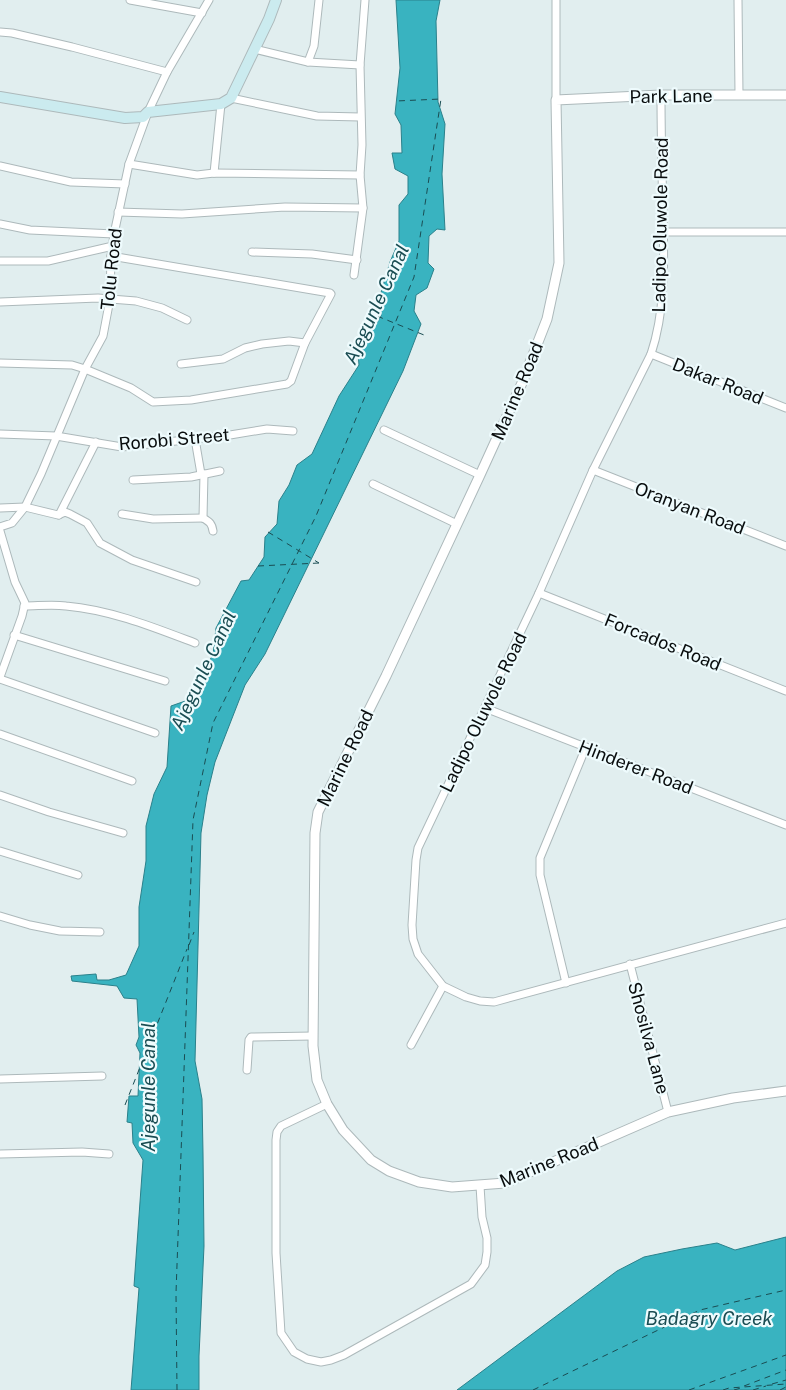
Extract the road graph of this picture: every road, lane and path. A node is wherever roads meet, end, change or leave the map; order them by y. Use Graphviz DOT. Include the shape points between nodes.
graph roads {
  1 [pos="130,0"];
  2 [pos="209,0"];
  3 [pos="276,0"];
  4 [pos="319,0"];
  5 [pos="365,0"];
  6 [pos="556,0"];
  7 [pos="738,0"];
  8 [pos="202,13"];
  9 [pos="0,32"];
  10 [pos="254,49"];
  11 [pos="308,62"];
  12 [pos="360,66"];
  13 [pos="167,72"];
  14 [pos="739,94"];
  15 [pos="661,95"];
  16 [pos="786,95"];
  17 [pos="0,97"];
  18 [pos="231,98"];
  19 [pos="556,100"];
  20 [pos="221,104"];
  21 [pos="148,112"];
  22 [pos="360,117"];
  23 [pos="129,164"];
  24 [pos="0,166"];
  25 [pos="214,173"];
  26 [pos="360,175"];
  27 [pos="125,184"];
  28 [pos="363,208"];
  29 [pos="118,212"];
  30 [pos="0,224"];
  31 [pos="663,232"];
  32 [pos="786,232"];
  33 [pos="114,234"];
  34 [pos="113,246"];
  35 [pos="252,252"];
  36 [pos="111,256"];
  37 [pos="357,260"];
  38 [pos="0,261"];
  39 [pos="354,275"];
  40 [pos="110,299"];
  41 [pos="0,302"];
  42 [pos="187,320"];
  43 [pos="304,343"];
  44 [pos="651,354"];
  45 [pos="0,363"];
  46 [pos="181,364"];
  47 [pos="85,369"];
  48 [pos="786,408"];
  49 [pos="384,430"];
  50 [pos="293,431"];
  51 [pos="0,434"];
  52 [pos="56,436"];
  53 [pos="195,439"];
  54 [pos="96,442"];
  55 [pos="593,470"];
  56 [pos="220,471"];
  57 [pos="203,474"];
  58 [pos="480,474"];
  59 [pos="133,480"];
  60 [pos="373,484"];
  61 [pos="25,507"];
  62 [pos="0,508"];
  63 [pos="122,514"];
  64 [pos="58,516"];
  65 [pos="203,518"];
  66 [pos="456,524"];
  67 [pos="0,527"];
  68 [pos="0,531"];
  69 [pos="212,531"];
  70 [pos="786,546"];
  71 [pos="196,582"];
  72 [pos="539,593"];
  73 [pos="24,606"];
  74 [pos="14,635"];
  75 [pos="194,643"];
  76 [pos="0,678"];
  77 [pos="166,681"];
  78 [pos="786,690"];
  79 [pos="485,708"];
  80 [pos="155,733"];
  81 [pos="0,734"];
  82 [pos="586,747"];
  83 [pos="132,780"];
  84 [pos="0,795"];
  85 [pos="786,826"];
  86 [pos="123,833"];
  87 [pos="0,851"];
  88 [pos="78,875"];
  89 [pos="0,916"];
  90 [pos="786,923"];
  91 [pos="100,932"];
  92 [pos="630,964"];
  93 [pos="566,983"];
  94 [pos="443,986"];
  95 [pos="313,1036"];
  96 [pos="410,1045"];
  97 [pos="246,1070"];
  98 [pos="102,1076"];
  99 [pos="0,1079"];
  100 [pos="786,1091"];
  101 [pos="327,1104"];
  102 [pos="668,1112"];
  103 [pos="0,1154"];
  104 [pos="109,1154"];
  105 [pos="480,1186"];
  1 -- 8 [label="street"];
  2 -- 8 [label="street, Tolu Road"];
  3 -- 10 [label="main road"];
  4 -- 11 [label="street" via="314,46"];
  5 -- 12 [label="street"];
  6 -- 19 [label="street, Marine Road"];
  7 -- 14 [label="street"];
  8 -- 13 [label="street, Tolu Road"];
  9 -- 13 [label="street" via="72,46"];
  10 -- 11 [label="street"];
  10 -- 18 [label="main road"];
  11 -- 12 [label="street"];
  12 -- 22 [label="street"];
  13 -- 21 [label="street, Tolu Road"];
  14 -- 15 [label="street, Park Lane"];
  14 -- 16 [label="street, Park Lane"];
  15 -- 19 [label="street, Park Lane"];
  15 -- 31 [label="street, Ladipo Oluwole Road"];
  17 -- 21 [label="main road" via="125,118 143,117"];
  18 -- 20 [label="main road"];
  18 -- 22 [label="street" via="317,116"];
  19 -- 58 [label="street, Marine Road" via="559,263 548,319"];
  20 -- 21 [label="main road"];
  20 -- 25 [label="street"];
  21 -- 23 [label="street, Tolu Road"];
  22 -- 26 [label="street"];
  23 -- 25 [label="street" via="197,175"];
  23 -- 27 [label="street, Tolu Road"];
  24 -- 27 [label="street" via="71,182"];
  25 -- 26 [label="street"];
  26 -- 28 [label="street"];
  27 -- 29 [label="street, Tolu Road"];
  28 -- 29 [label="street" via="285,207 182,214"];
  28 -- 37 [label="street"];
  29 -- 33 [label="street, Tolu Road"];
  30 -- 33 [label="street" via="30,230"];
  31 -- 32 [label="street"];
  31 -- 44 [label="street, Ladipo Oluwole Road" via="662,305"];
  33 -- 34 [label="street, Tolu Road"];
  34 -- 36 [label="street, Tolu Road"];
  34 -- 38 [label="street" via="48,261"];
  35 -- 37 [label="street" via="312,254"];
  36 -- 40 [label="street, Tolu Road"];
  36 -- 43 [label="street" via="331,293"];
  37 -- 39 [label="street"];
  40 -- 41 [label="street"];
  40 -- 42 [label="street" via="154,305"];
  40 -- 47 [label="street, Tolu Road" via="103,336"];
  43 -- 46 [label="street" via="262,344 223,359"];
  43 -- 47 [label="street" via="291,381 287,384 191,400 154,402 131,388"];
  44 -- 48 [label="street, Dakar Road"];
  44 -- 55 [label="street, Ladipo Oluwole Road"];
  45 -- 47 [label="street" via="72,365"];
  47 -- 52 [label="street, Tolu Road"];
  49 -- 58 [label="street"];
  50 -- 53 [label="street, Rorobi Street" via="267,429"];
  51 -- 52 [label="street, Rorobi Street"];
  52 -- 54 [label="street, Rorobi Street"];
  52 -- 61 [label="street, Tolu Road"];
  53 -- 54 [label="street, Rorobi Street" via="122,448"];
  53 -- 57 [label="street"];
  54 -- 64 [label="street"];
  55 -- 70 [label="street, Oranyan Road"];
  55 -- 72 [label="street, Ladipo Oluwole Road"];
  56 -- 57 [label="street"];
  57 -- 59 [label="street"];
  57 -- 65 [label="street"];
  58 -- 66 [label="street, Marine Road"];
  60 -- 66 [label="street"];
  61 -- 62 [label="street"];
  61 -- 64 [label="street"];
  61 -- 67 [label="street, Tolu Road" via="12,523"];
  63 -- 65 [label="street" via="153,520"];
  64 -- 71 [label="street" via="65,512 87,523 100,542 132,560"];
  65 -- 69 [label="street" via="210,522"];
  66 -- 95 [label="street, Marine Road" via="386,676 318,812 315,833"];
  68 -- 73 [label="street"];
  72 -- 78 [label="street, Forcados Road"];
  72 -- 79 [label="street, Ladipo Oluwole Road"];
  73 -- 74 [label="street"];
  73 -- 75 [label="street" via="64,605 99,611 135,620"];
  74 -- 76 [label="street"];
  74 -- 77 [label="street"];
  76 -- 80 [label="street"];
  79 -- 82 [label="street, Hinderer Road"];
  79 -- 94 [label="street, Ladipo Oluwole Road" via="422,838 416,860 413,939 418,954"];
  81 -- 83 [label="street"];
  82 -- 85 [label="street, Hinderer Road"];
  82 -- 93 [label="street" via="540,858 540,875"];
  84 -- 86 [label="street"];
  87 -- 88 [label="street"];
  89 -- 91 [label="street" via="60,931"];
  90 -- 92 [label="street, Ladipo Oluwole Road"];
  92 -- 93 [label="street, Ladipo Oluwole Road"];
  92 -- 102 [label="street, Shosilva Lane"];
  93 -- 94 [label="street, Ladipo Oluwole Road" via="494,1002 466,997"];
  94 -- 96 [label="street"];
  95 -- 97 [label="street" via="251,1037"];
  95 -- 101 [label="street, Marine Road" via="318,1080"];
  98 -- 99 [label="street"];
  100 -- 102 [label="street, Marine Road"];
  101 -- 105 [label="street, Marine Road" via="353,1143 370,1160 389,1171 435,1185"];
  101 -- 105 [label="street" via="281,1126 277,1132 276,1253 281,1333 294,1352 307,1359 332,1360 471,1284 485,1265 487,1252"];
  102 -- 105 [label="street, Marine Road" via="505,1183"];
  103 -- 104 [label="street"];
}
